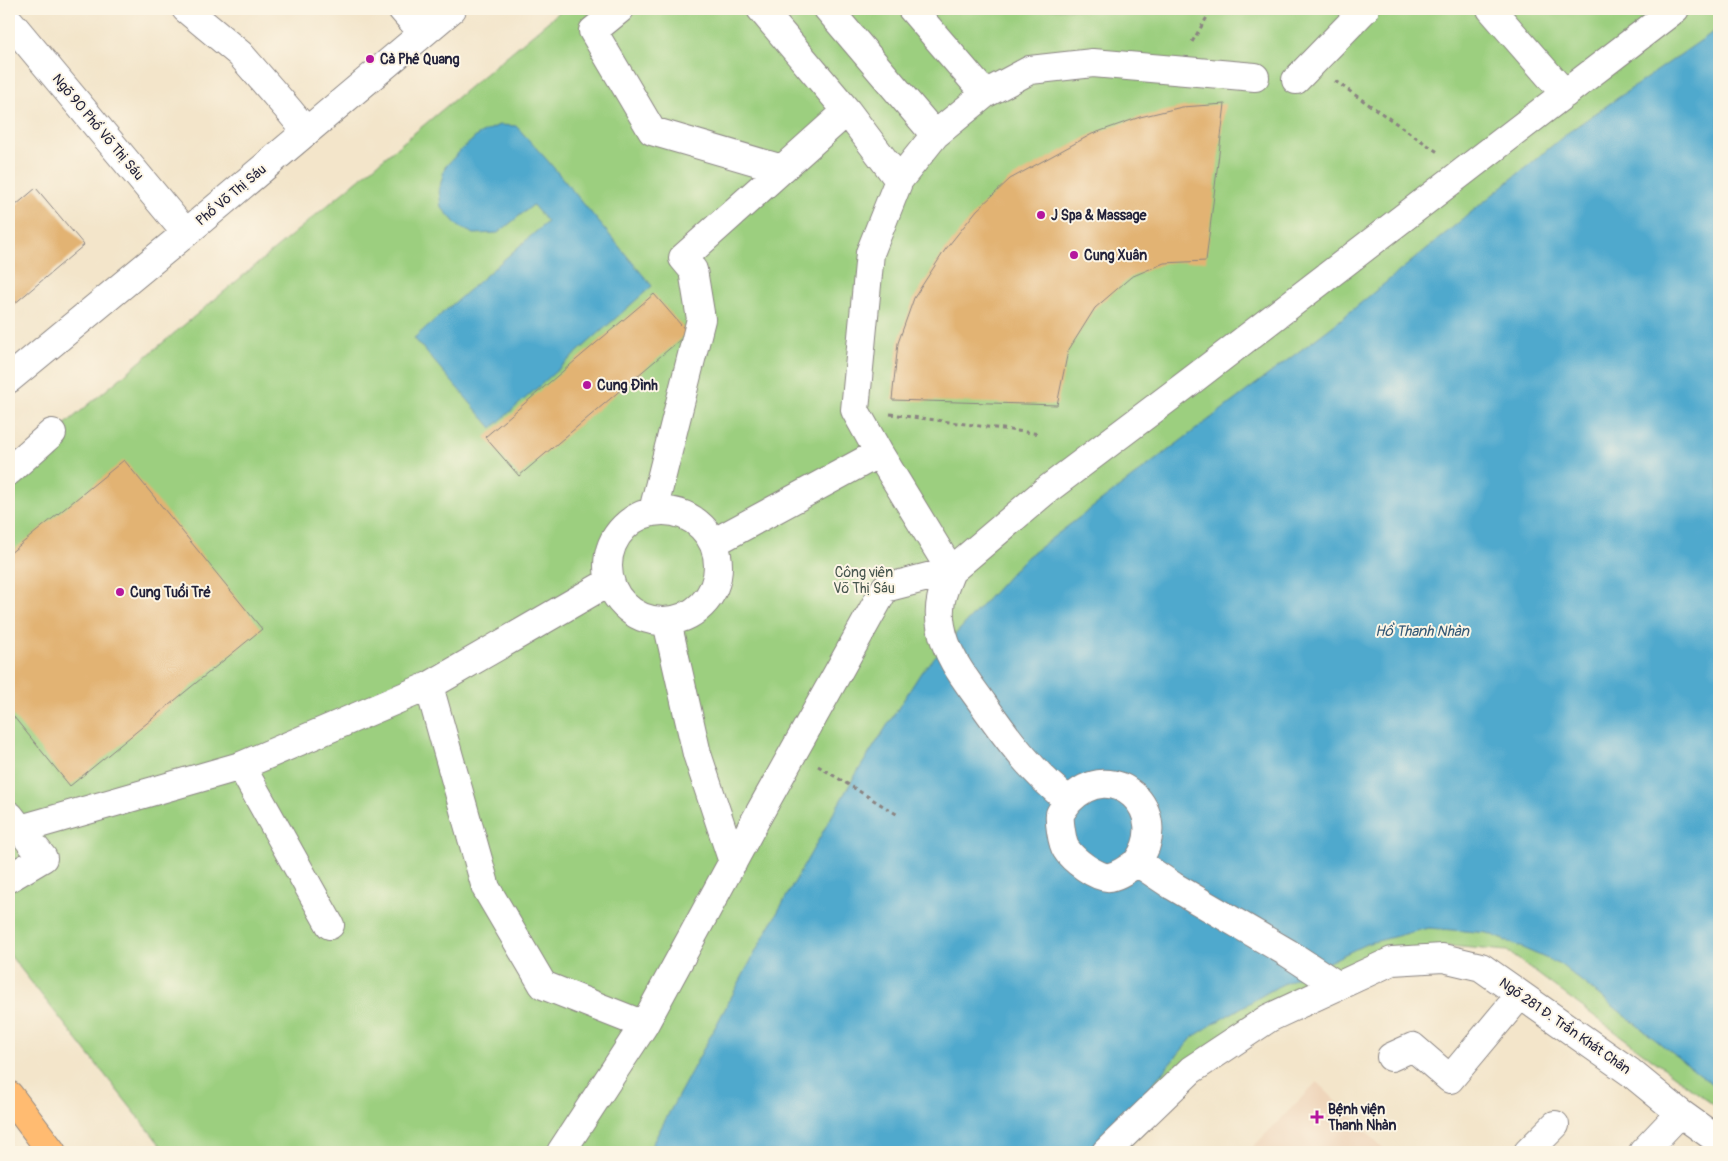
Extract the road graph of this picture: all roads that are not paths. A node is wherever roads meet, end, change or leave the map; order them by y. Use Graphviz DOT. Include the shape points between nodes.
graph roads {
  1 [pos="186,9"];
  2 [pos="402,9"];
  3 [pos="452,9"];
  4 [pos="620,9"];
  5 [pos="761,9"];
  6 [pos="828,9"];
  7 [pos="912,9"];
  8 [pos="1365,9"];
  9 [pos="1491,9"];
  10 [pos="1675,9"];
  11 [pos="10,22"];
  12 [pos="423,33"];
  13 [pos="1255,77"];
  14 [pos="1296,80"];
  15 [pos="985,94"];
  16 [pos="1565,94"];
  17 [pos="847,112"];
  18 [pos="306,131"];
  19 [pos="935,135"];
  20 [pos="782,169"];
  21 [pos="899,180"];
  22 [pos="186,233"];
  23 [pos="9,380"];
  24 [pos="52,434"];
  25 [pos="879,453"];
  26 [pos="9,471"];
  27 [pos="653,511"];
  28 [pos="713,542"];
  29 [pos="950,570"];
  30 [pos="610,582"];
  31 [pos="667,622"];
  32 [pos="429,686"];
  33 [pos="241,766"];
  34 [pos="1069,801"];
  35 [pos="15,822"];
  36 [pos="733,862"];
  37 [pos="1137,862"];
  38 [pos="9,878"];
  39 [pos="330,925"];
  40 [pos="1337,985"];
  41 [pos="1520,995"];
  42 [pos="644,1025"];
  43 [pos="1391,1057"];
  44 [pos="9,1095"];
  45 [pos="1680,1113"];
  46 [pos="1719,1142"];
  47 [pos="52,1152"];
  48 [pos="561,1152"];
  49 [pos="1106,1152"];
  50 [pos="1643,1152"];
  1 -- 18 [label="street" via="240,54"];
  2 -- 12 [label="street"];
  3 -- 12 [label="street, Phố Võ Thị Sáu"];
  4 -- 20 [label="street" via="593,31 652,131"];
  5 -- 17 [label="street"];
  6 -- 19 [label="street"];
  7 -- 15 [label="street"];
  8 -- 14 [label="street"];
  9 -- 16 [label="street"];
  10 -- 16 [label="street"];
  11 -- 22 [label="street, Ngõ 90 Phố Võ Thị Sáu"];
  12 -- 18 [label="street, Phố Võ Thị Sáu"];
  13 -- 15 [label="street" via="1093,63 1030,70"];
  15 -- 19 [label="street"];
  16 -- 29 [label="street" via="1044,492"];
  17 -- 20 [label="street"];
  17 -- 21 [label="street"];
  18 -- 22 [label="street, Phố Võ Thị Sáu"];
  19 -- 21 [label="street"];
  20 -- 27 [label="street" via="683,258 693,270 701,319"];
  21 -- 25 [label="street" via="870,253 855,410"];
  22 -- 23 [label="street, Phố Võ Thị Sáu"];
  24 -- 26 [label="street"];
  25 -- 28 [label="street"];
  25 -- 29 [label="street"];
  27 -- 28 [label="street" via="671,511 688,517 703,528"];
  27 -- 30 [label="street" via="635,518 621,529 611,545 607,564"];
  28 -- 31 [label="street" via="718,578 711,594 700,608 685,618"];
  29 -- 34 [label="street" via="940,600 941,626 952,659 1014,748 1047,784"];
  29 -- 36 [label="street" via="885,588"];
  30 -- 31 [label="street" via="618,599 631,612 648,620"];
  30 -- 32 [label="street"];
  31 -- 36 [label="street" via="697,754"];
  32 -- 33 [label="street"];
  32 -- 42 [label="street" via="486,888 542,985"];
  33 -- 35 [label="street"];
  33 -- 39 [label="street"];
  34 -- 37 [label="street" via="1060,814 1062,835 1065,848 1080,863 1094,873 1109,877"];
  34 -- 37 [label="street" via="1092,784 1112,784 1130,792 1142,805 1148,820 1148,840"];
  35 -- 38 [label="street" via="43,858"];
  36 -- 42 [label="street"];
  37 -- 40 [label="street"];
  40 -- 41 [label="street, Ngõ 281 Đ. Trần Khát Chân" via="1392,961 1443,958 1481,967"];
  40 -- 49 [label="street" via="1269,1018 1191,1070"];
  41 -- 43 [label="street" via="1450,1079 1413,1047"];
  41 -- 45 [label="street, Ngõ 281 Đ. Trần Khát Chân" via="1630,1072"];
  42 -- 48 [label="street"];
  44 -- 47 [label="main road"];
  45 -- 46 [label="street, Ngõ 281 Đ. Trần Khát Chân"];
  45 -- 50 [label="street"];
}
